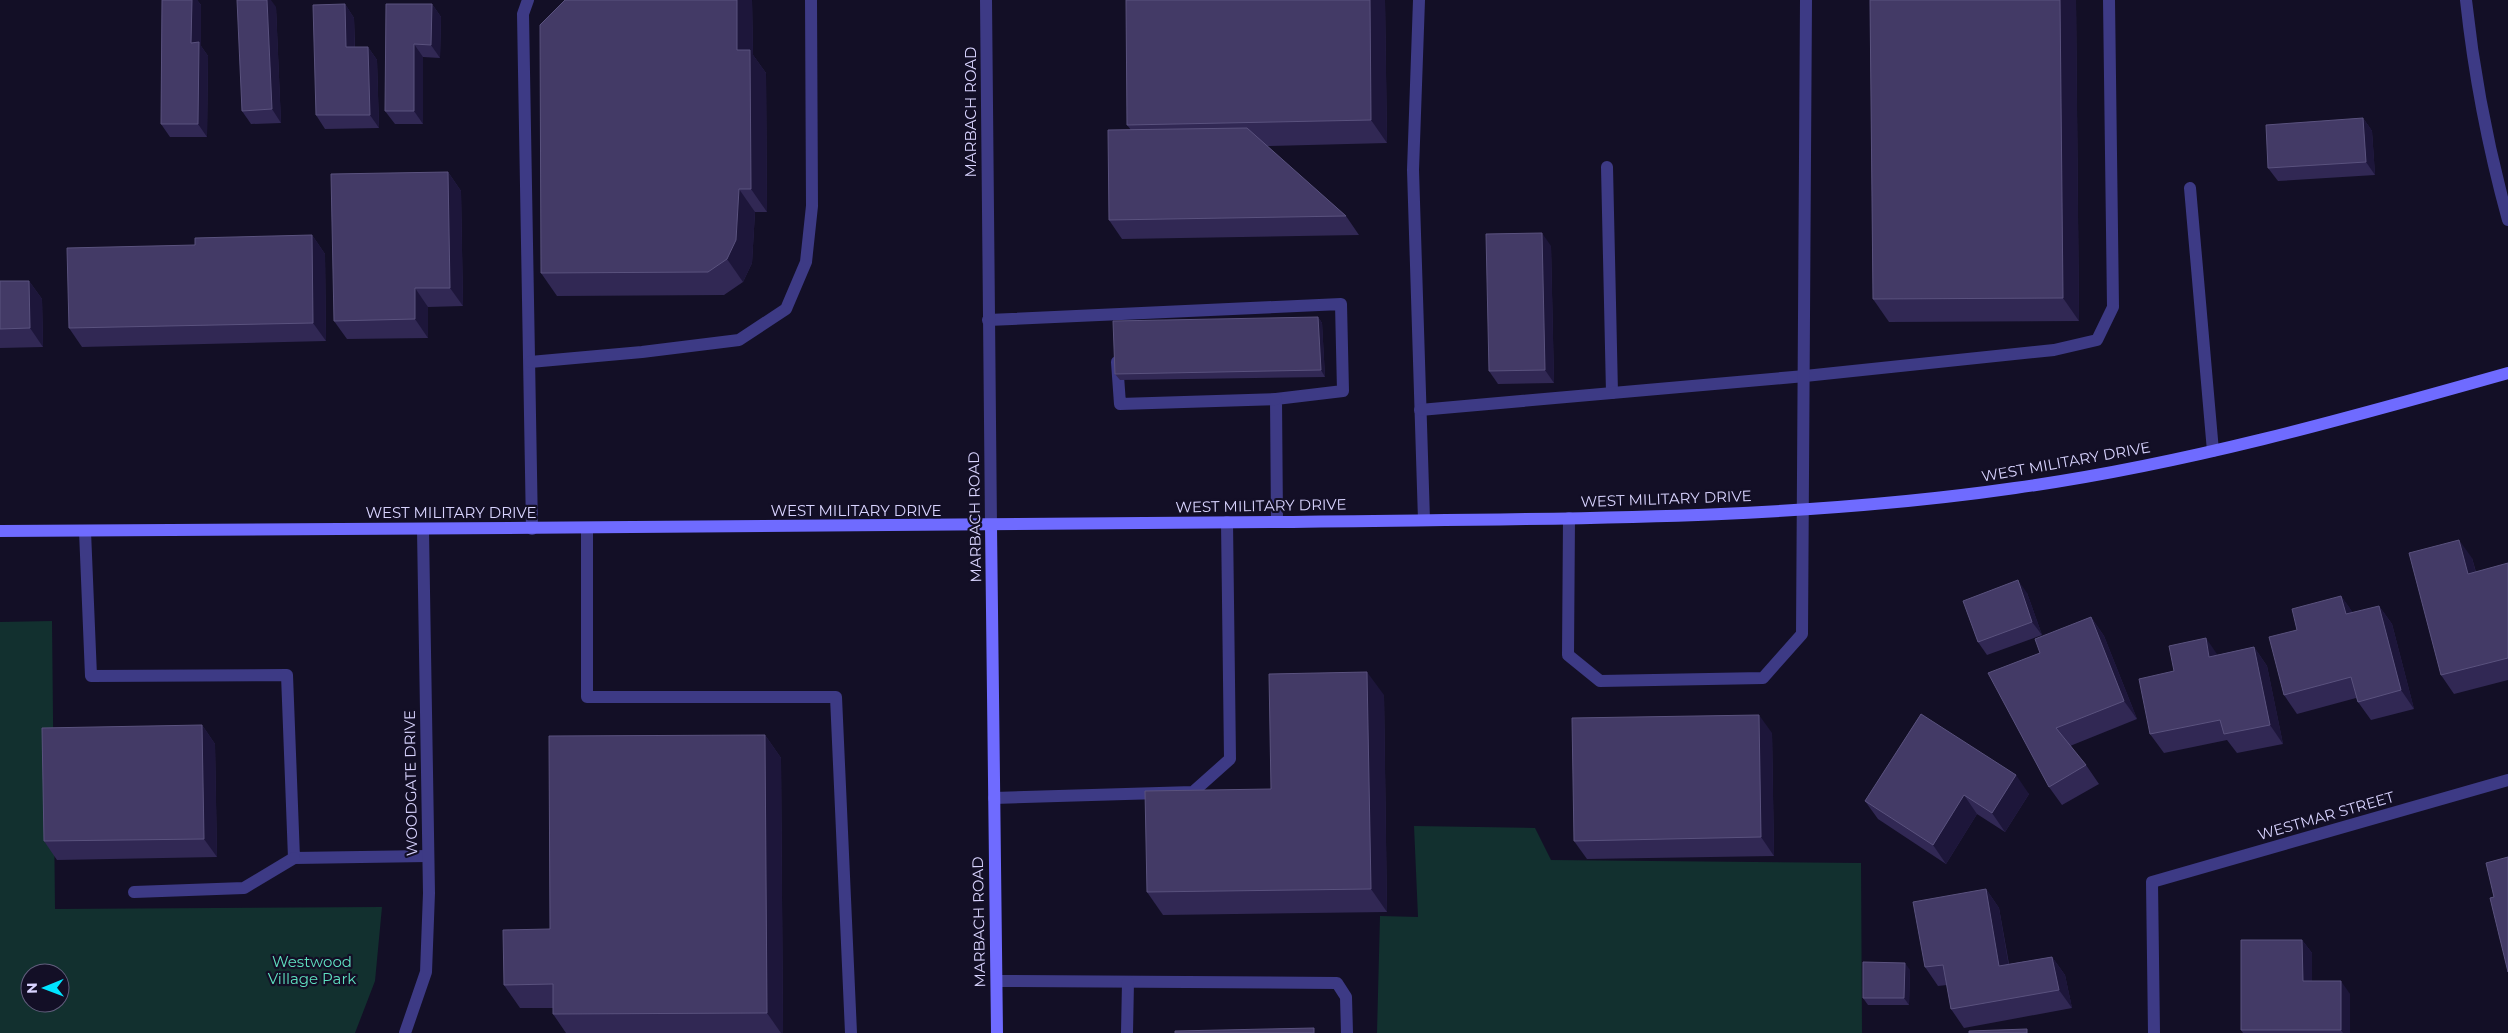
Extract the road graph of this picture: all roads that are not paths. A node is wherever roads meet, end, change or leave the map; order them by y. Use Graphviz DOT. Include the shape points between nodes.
graph roads {
  1 [pos="528,0"];
  2 [pos="811,0"];
  3 [pos="986,0"];
  4 [pos="1419,0"];
  5 [pos="1806,0"];
  6 [pos="2109,0"];
  7 [pos="2466,0"];
  8 [pos="1608,167"];
  9 [pos="2190,188"];
  10 [pos="2508,220"];
  11 [pos="988,320"];
  12 [pos="1116,344"];
  13 [pos="530,362"];
  14 [pos="2508,373"];
  15 [pos="1805,376"];
  16 [pos="1612,393"];
  17 [pos="1276,399"];
  18 [pos="1420,410"];
  19 [pos="2213,451"];
  20 [pos="1803,509"];
  21 [pos="1569,518"];
  22 [pos="1424,520"];
  23 [pos="1227,522"];
  24 [pos="1277,522"];
  25 [pos="991,526"];
  26 [pos="532,529"];
  27 [pos="587,529"];
  28 [pos="423,530"];
  29 [pos="0,531"];
  30 [pos="85,531"];
  31 [pos="2508,780"];
  32 [pos="994,798"];
  33 [pos="428,856"];
  34 [pos="294,858"];
  35 [pos="134,892"];
  36 [pos="996,981"];
  37 [pos="1128,982"];
  38 [pos="405,1033"];
  39 [pos="851,1033"];
  40 [pos="997,1033"];
  41 [pos="1126,1033"];
  42 [pos="1347,1033"];
  43 [pos="2154,1033"];
  1 -- 13 [label="street" via="523,14"];
  2 -- 13 [label="street" via="812,206 806,262 786,309 739,340"];
  3 -- 11 [label="street, MARBACH ROAD"];
  4 -- 18 [label="street" via="1413,170"];
  5 -- 15 [label="street"];
  6 -- 15 [label="street" via="2113,306 2098,340 2054,350"];
  7 -- 10 [label="street" via="2472,62 2490,155"];
  8 -- 16 [label="street"];
  9 -- 19 [label="street"];
  11 -- 17 [label="street" via="1114,320 1341,304 1343,391"];
  11 -- 25 [label="street, MARBACH ROAD"];
  12 -- 17 [label="street" via="1120,404"];
  13 -- 26 [label="street"];
  14 -- 19 [label="main road, WEST MILITARY DRIVE"];
  15 -- 16 [label="street"];
  15 -- 20 [label="street"];
  16 -- 18 [label="street"];
  17 -- 24 [label="street"];
  18 -- 22 [label="street"];
  19 -- 20 [label="main road, WEST MILITARY DRIVE" via="2017,488 1944,498"];
  20 -- 21 [label="main road, WEST MILITARY DRIVE"];
  20 -- 21 [label="street" via="1802,634 1763,678 1600,681 1568,656"];
  21 -- 22 [label="main road, WEST MILITARY DRIVE"];
  22 -- 24 [label="main road, WEST MILITARY DRIVE"];
  23 -- 24 [label="main road, WEST MILITARY DRIVE"];
  23 -- 25 [label="main road, WEST MILITARY DRIVE"];
  23 -- 32 [label="street" via="1230,759 1193,792"];
  25 -- 27 [label="main road, WEST MILITARY DRIVE"];
  25 -- 32 [label="main road, MARBACH ROAD"];
  26 -- 27 [label="main road, WEST MILITARY DRIVE"];
  26 -- 28 [label="main road, WEST MILITARY DRIVE"];
  27 -- 39 [label="street" via="587,697 836,697"];
  28 -- 30 [label="main road, WEST MILITARY DRIVE"];
  28 -- 33 [label="street, WOODGATE DRIVE"];
  29 -- 30 [label="main road, WEST MILITARY DRIVE"];
  30 -- 34 [label="street" via="91,676 287,675"];
  31 -- 43 [label="street, WESTMAR STREET" via="2152,882"];
  32 -- 36 [label="main road, MARBACH ROAD"];
  33 -- 34 [label="street"];
  33 -- 38 [label="street, WOODGATE DRIVE" via="426,972"];
  34 -- 35 [label="street" via="244,888"];
  36 -- 37 [label="street"];
  36 -- 40 [label="main road, MARBACH ROAD"];
  37 -- 41 [label="street"];
  37 -- 42 [label="street" via="1337,984 1346,997"];
}
